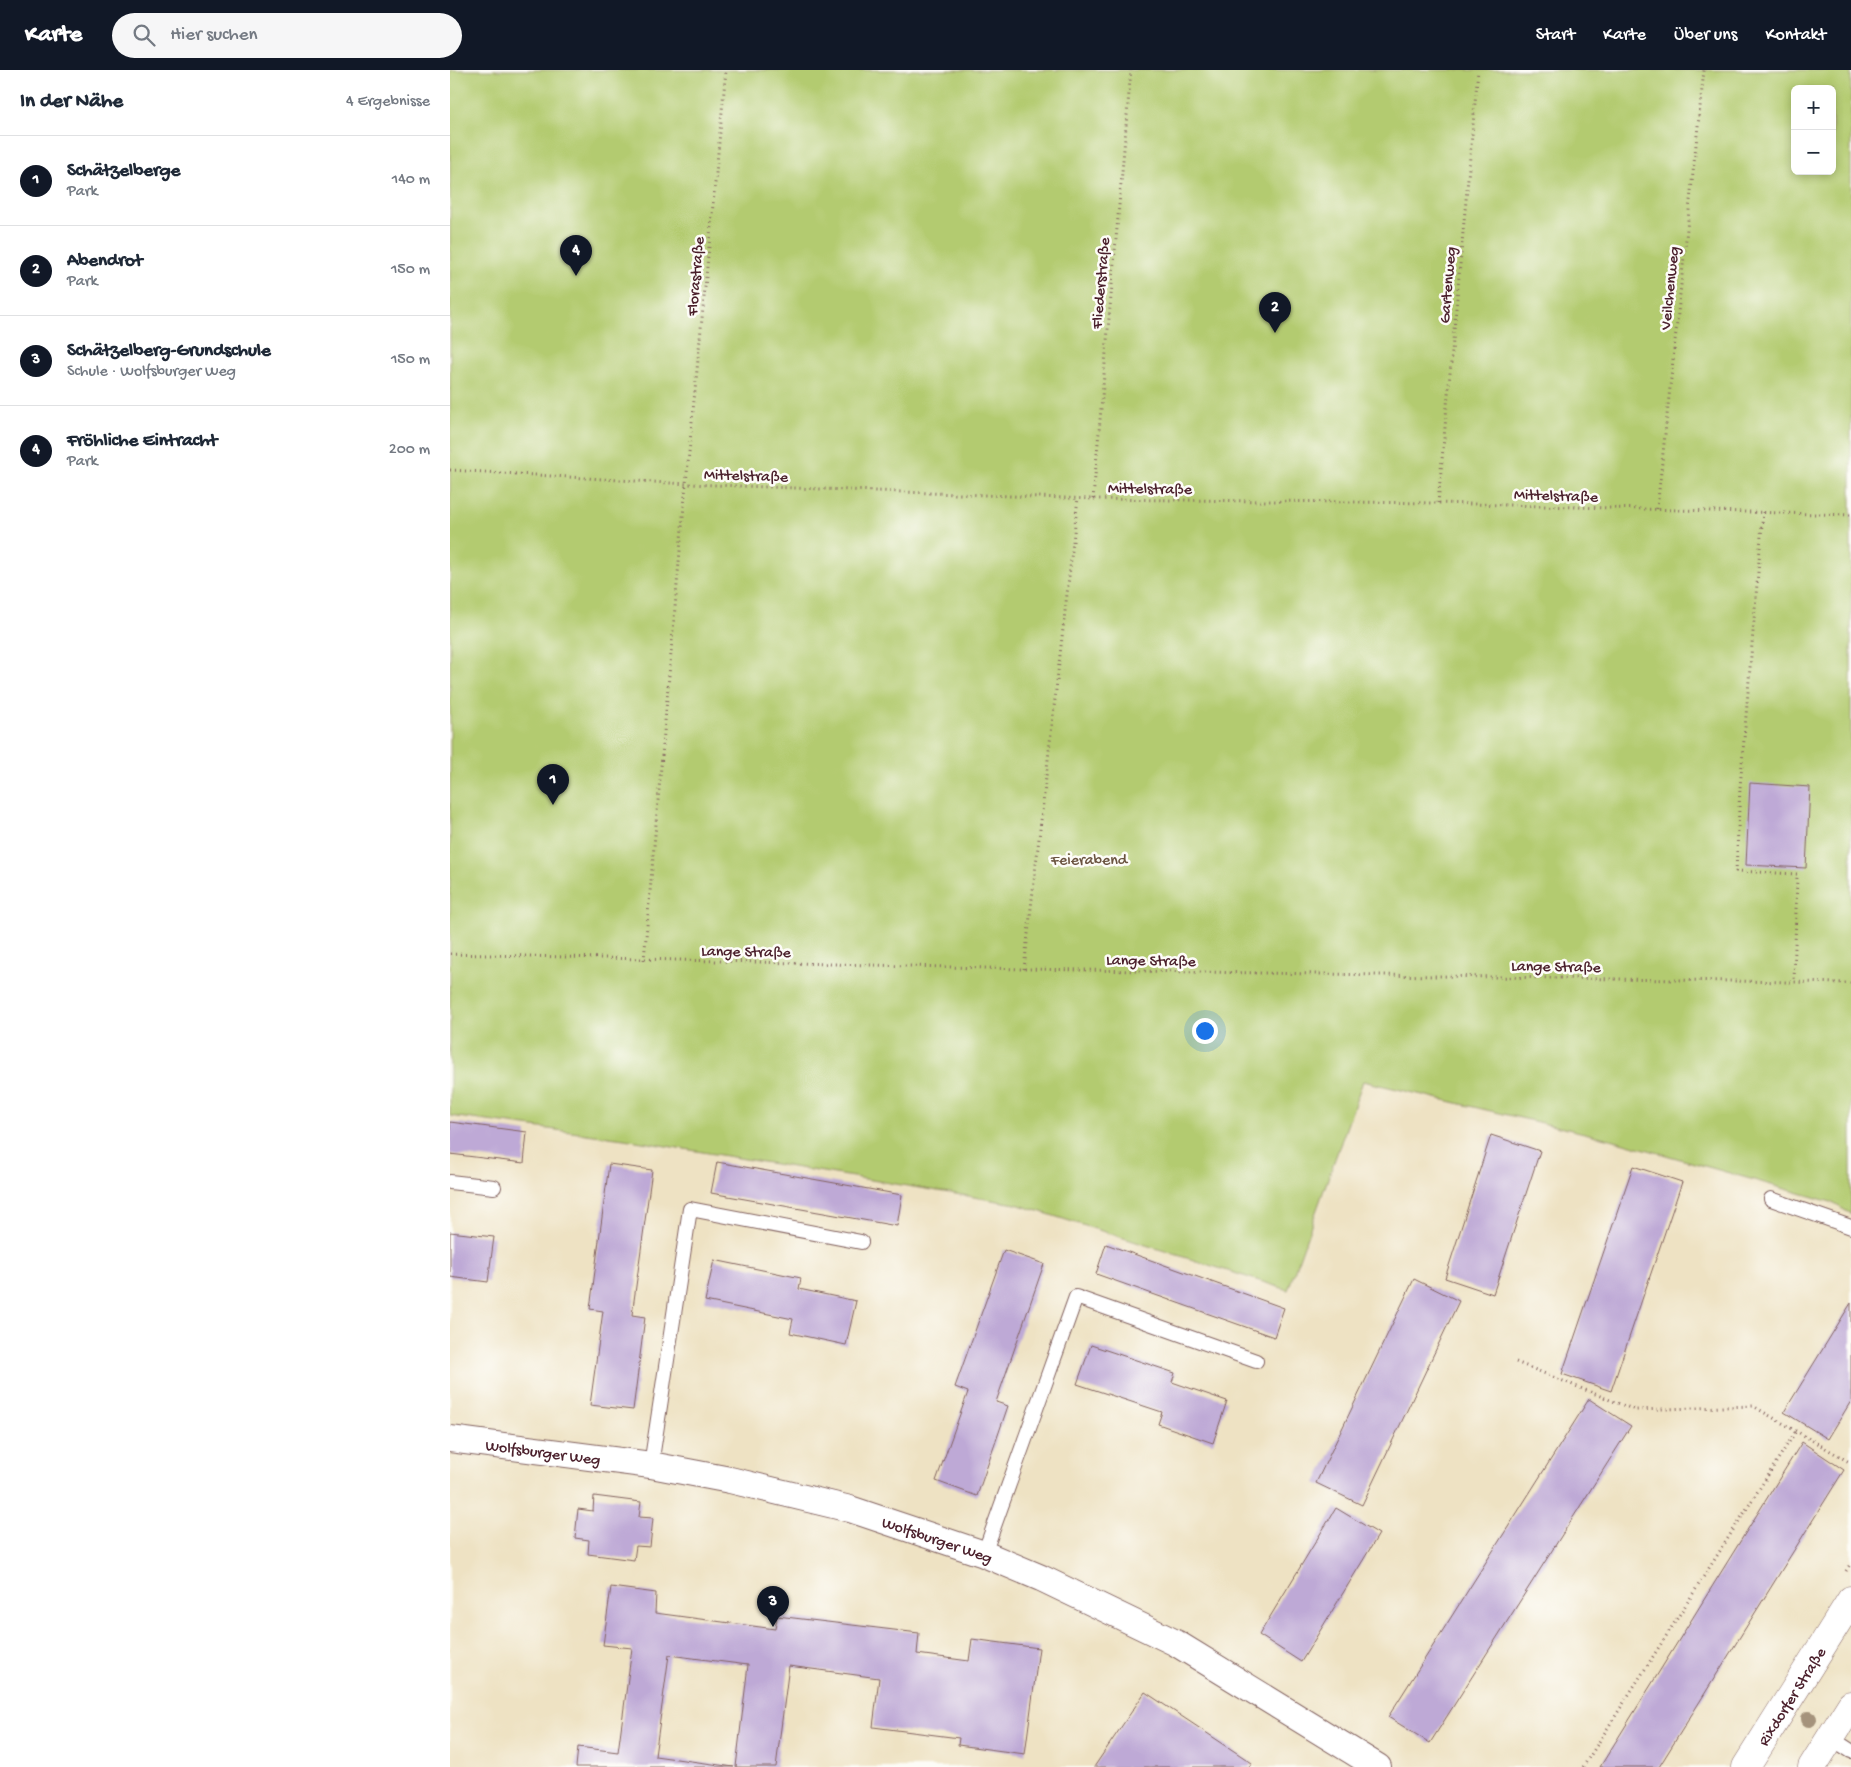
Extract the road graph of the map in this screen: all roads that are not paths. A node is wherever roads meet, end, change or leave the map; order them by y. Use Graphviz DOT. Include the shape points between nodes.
graph roads {
  1 [pos="450,1182"];
  2 [pos="494,1187"];
  3 [pos="1771,1200"];
  4 [pos="1851,1227"];
  5 [pos="862,1242"];
  6 [pos="1256,1360"];
  7 [pos="450,1439"];
  8 [pos="651,1465"];
  9 [pos="984,1554"];
  10 [pos="1851,1600"];
  11 [pos="1851,1705"];
  12 [pos="1841,1744"];
  13 [pos="1378,1767"];
  14 [pos="1746,1767"];
  15 [pos="1812,1767"];
  1 -- 2 [label="lane"];
  3 -- 4 [label="lane"];
  5 -- 8 [label="lane" via="690,1209"];
  6 -- 9 [label="lane" via="1076,1297"];
  7 -- 8 [label="street, Wolfsburger Weg"];
  8 -- 9 [label="street, Wolfsburger Weg" via="850,1509"];
  9 -- 13 [label="street, Wolfsburger Weg" via="1176,1644"];
  10 -- 14 [label="street, Rixdorfer Straße"];
  11 -- 12 [label="street"];
  12 -- 15 [label="street"];
}
